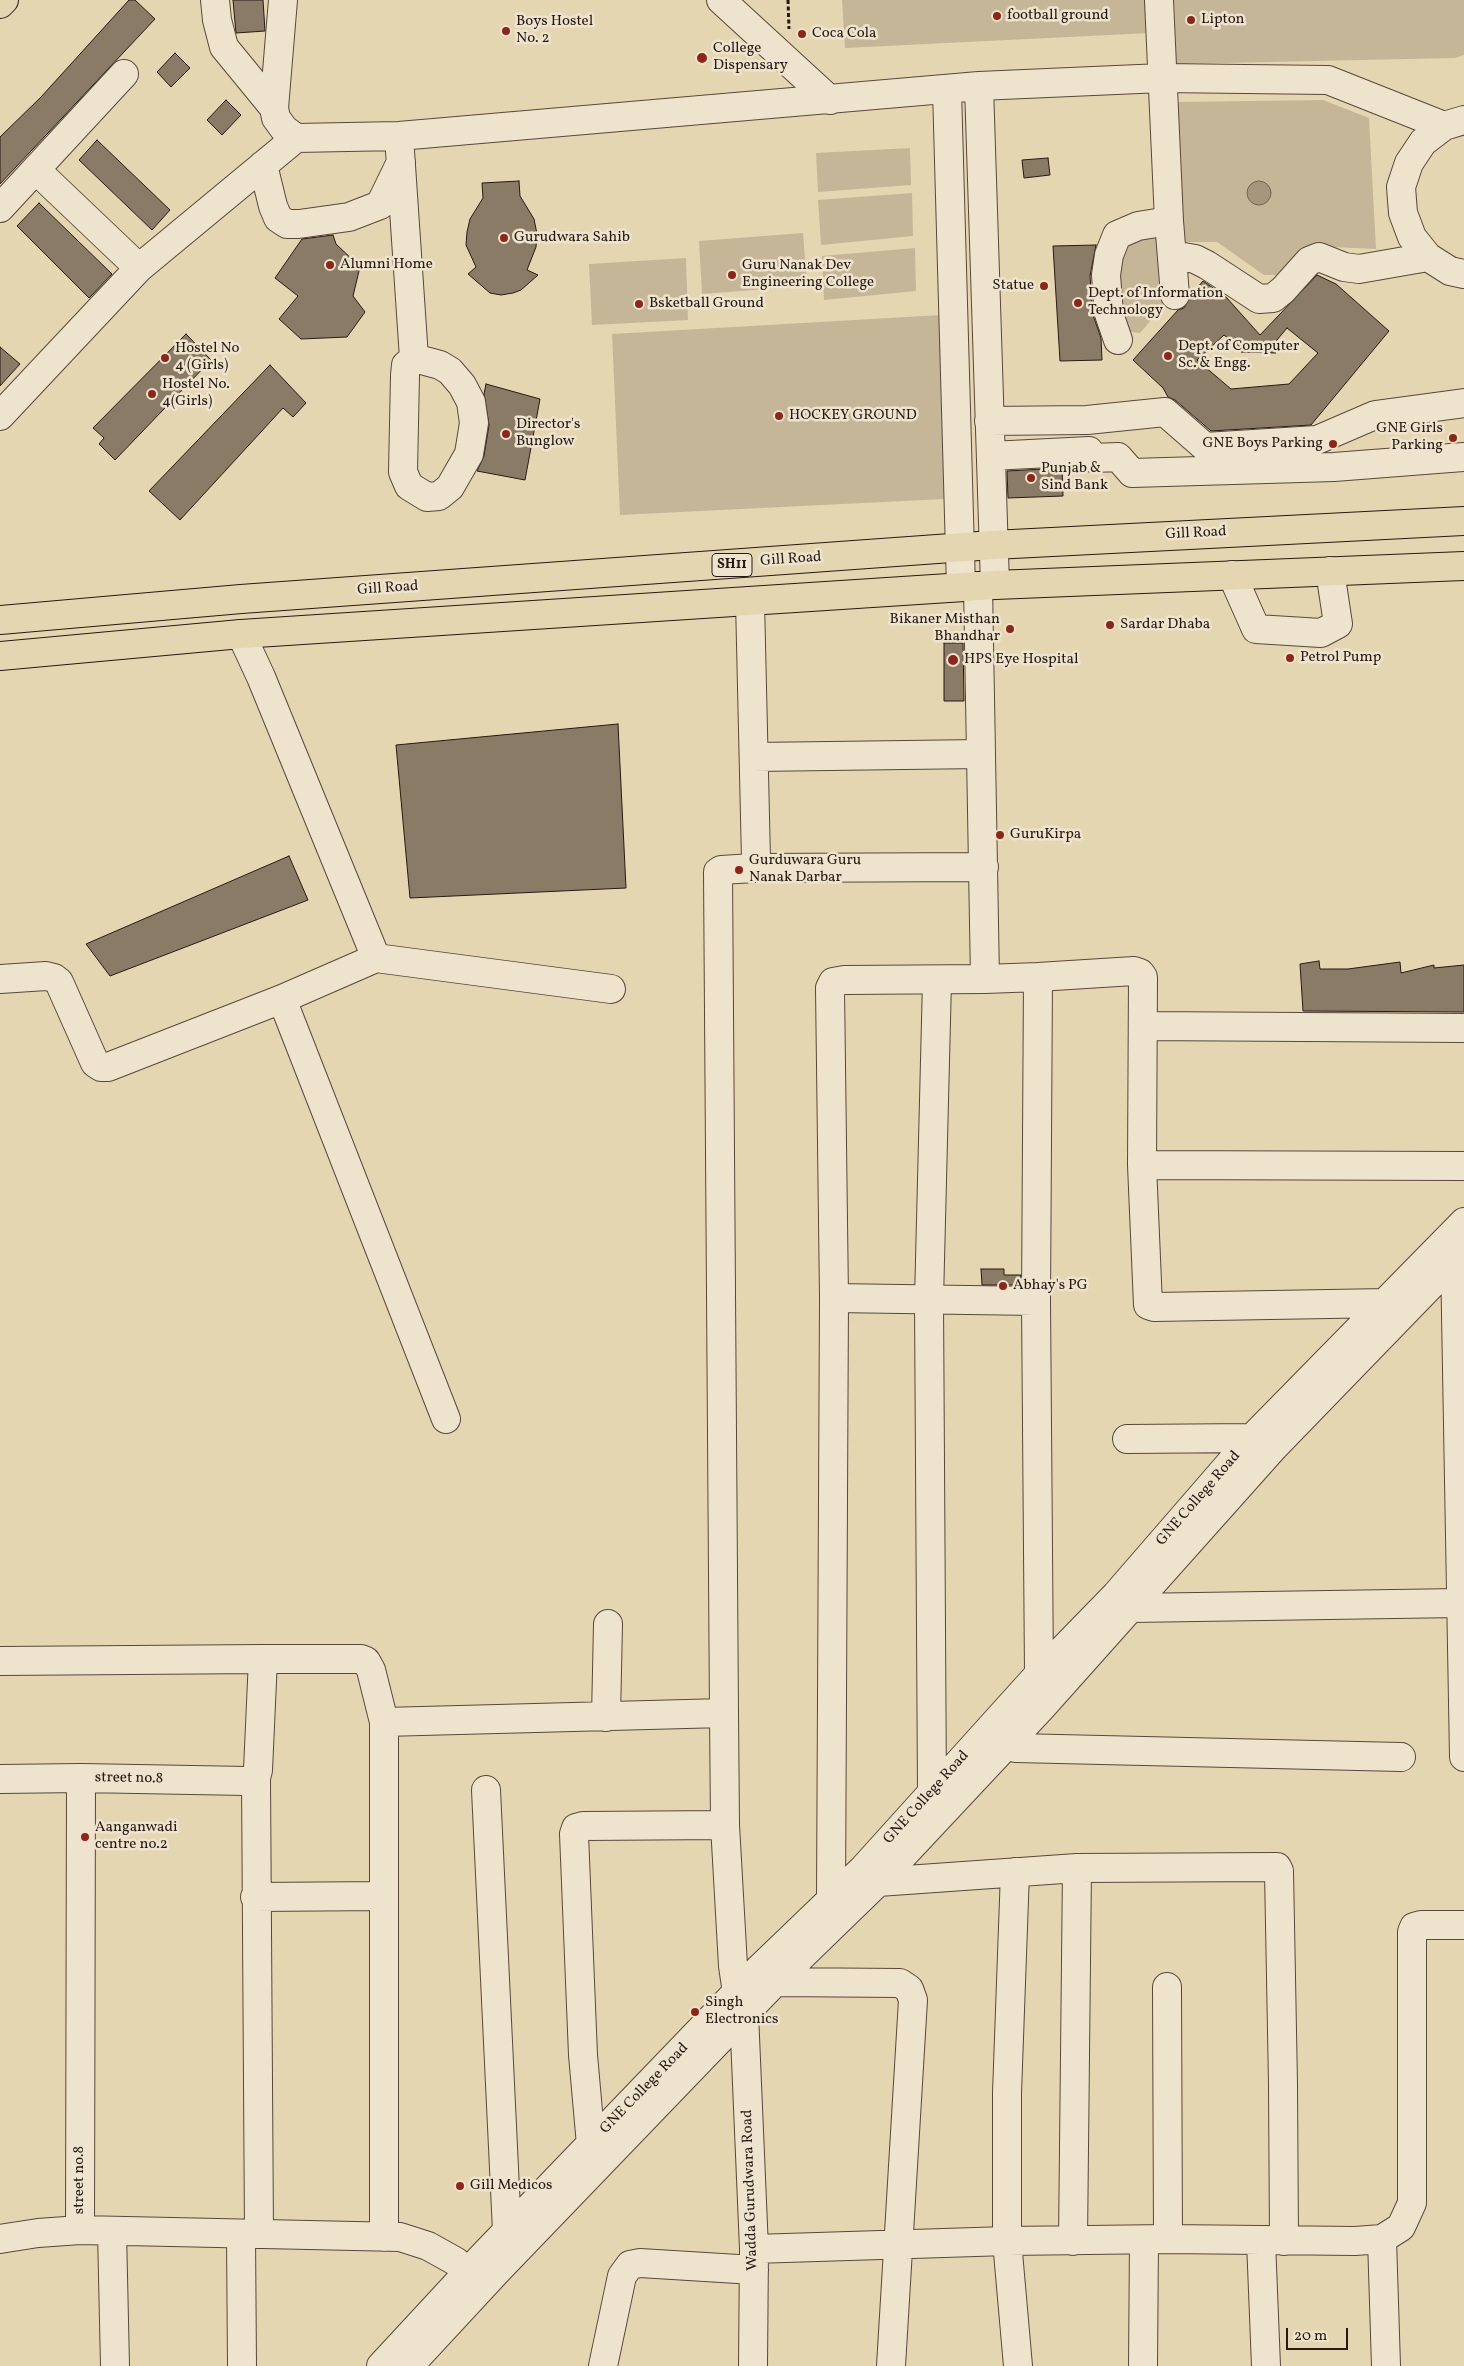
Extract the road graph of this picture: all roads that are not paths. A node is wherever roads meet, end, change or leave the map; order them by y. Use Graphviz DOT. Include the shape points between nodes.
graph roads {
  1 [pos="4,0"];
  2 [pos="215,0"];
  3 [pos="282,0"];
  4 [pos="721,0"];
  5 [pos="1159,0"];
  6 [pos="0,4"];
  7 [pos="124,74"];
  8 [pos="1162,78"];
  9 [pos="979,86"];
  10 [pos="947,90"];
  11 [pos="830,100"];
  12 [pos="274,108"];
  13 [pos="1454,123"];
  14 [pos="296,138"];
  15 [pos="400,149"];
  16 [pos="263,165"];
  17 [pos="36,170"];
  18 [pos="0,208"];
  19 [pos="1169,220"];
  20 [pos="1172,255"];
  21 [pos="1428,257"];
  22 [pos="139,268"];
  23 [pos="1464,274"];
  24 [pos="1175,296"];
  25 [pos="1118,340"];
  26 [pos="414,358"];
  27 [pos="1464,403"];
  28 [pos="0,416"];
  29 [pos="989,422"];
  30 [pos="991,456"];
  31 [pos="1464,457"];
  32 [pos="1464,521"];
  33 [pos="993,545"];
  34 [pos="959,548"];
  35 [pos="1464,566"];
  36 [pos="1330,571"];
  37 [pos="1232,575"];
  38 [pos="978,586"];
  39 [pos="750,601"];
  40 [pos="0,620"];
  41 [pos="241,634"];
  42 [pos="0,656"];
  43 [pos="982,754"];
  44 [pos="754,758"];
  45 [pos="984,867"];
  46 [pos="754,868"];
  47 [pos="376,958"];
  48 [pos="1038,977"];
  49 [pos="0,978"];
  50 [pos="986,979"];
  51 [pos="937,981"];
  52 [pos="612,990"];
  53 [pos="282,999"];
  54 [pos="1143,1026"];
  55 [pos="1464,1028"];
  56 [pos="1142,1165"];
  57 [pos="1464,1166"];
  58 [pos="1464,1222"];
  59 [pos="1460,1255"];
  60 [pos="834,1298"];
  61 [pos="929,1300"];
  62 [pos="1036,1301"];
  63 [pos="1386,1302"];
  64 [pos="1460,1333"];
  65 [pos="1461,1406"];
  66 [pos="446,1419"];
  67 [pos="1252,1438"];
  68 [pos="1127,1439"];
  69 [pos="1462,1526"];
  70 [pos="1460,1603"];
  71 [pos="1131,1608"];
  72 [pos="608,1624"];
  73 [pos="263,1659"];
  74 [pos="0,1661"];
  75 [pos="1039,1674"];
  76 [pos="724,1713"];
  77 [pos="606,1717"];
  78 [pos="384,1722"];
  79 [pos="994,1740"];
  80 [pos="1401,1757"];
  81 [pos="1464,1757"];
  82 [pos="81,1778"];
  83 [pos="256,1778"];
  84 [pos="0,1779"];
  85 [pos="486,1790"];
  86 [pos="932,1792"];
  87 [pos="725,1825"];
  88 [pos="1077,1868"];
  89 [pos="1015,1872"];
  90 [pos="878,1882"];
  91 [pos="384,1896"];
  92 [pos="256,1897"];
  93 [pos="838,1906"];
  94 [pos="1464,1925"];
  95 [pos="774,1982"];
  96 [pos="1167,1987"];
  97 [pos="741,2003"];
  98 [pos="590,2145"];
  99 [pos="80,2230"];
  100 [pos="112,2231"];
  101 [pos="507,2231"];
  102 [pos="250,2234"];
  103 [pos="384,2237"];
  104 [pos="0,2239"];
  105 [pos="1156,2239"];
  106 [pos="1382,2239"];
  107 [pos="1007,2241"];
  108 [pos="1073,2241"];
  109 [pos="1272,2241"];
  110 [pos="898,2245"];
  111 [pos="754,2260"];
  112 [pos="476,2279"];
  113 [pos="115,2366"];
  114 [pos="242,2366"];
  115 [pos="381,2366"];
  116 [pos="409,2366"];
  117 [pos="603,2366"];
  118 [pos="753,2366"];
  119 [pos="891,2366"];
  120 [pos="1018,2366"];
  121 [pos="1143,2366"];
  122 [pos="1266,2366"];
  123 [pos="1386,2366"];
  1 -- 6 [label="main road"];
  2 -- 12 [label="street" via="224,47"];
  3 -- 12 [label="street"];
  4 -- 11 [label="street"];
  5 -- 8 [label="street"];
  7 -- 17 [label="street"];
  8 -- 9 [label="street"];
  8 -- 13 [label="street" via="1328,80"];
  8 -- 19 [label="street"];
  9 -- 10 [label="street"];
  9 -- 29 [label="street"];
  10 -- 11 [label="street"];
  10 -- 34 [label="street"];
  11 -- 15 [label="street"];
  12 -- 14 [label="street" via="284,130"];
  13 -- 21 [label="street" via="1423,142 1409,163 1402,187 1403,213 1412,237"];
  14 -- 15 [label="street"];
  14 -- 16 [label="street"];
  15 -- 16 [label="street" via="380,205 349,217 299,224 287,224 278,218"];
  15 -- 26 [label="street"];
  16 -- 22 [label="street"];
  17 -- 18 [label="street"];
  17 -- 22 [label="street"];
  19 -- 20 [label="street"];
  19 -- 25 [label="street" via="1138,226 1117,235 1108,255 1109,314"];
  20 -- 21 [label="street" via="1183,255 1201,262 1259,299 1273,298 1308,261 1319,257 1358,269"];
  20 -- 24 [label="street"];
  21 -- 23 [label="street" via="1450,271"];
  22 -- 28 [label="street"];
  26 -- 26 [label="street" via="450,372 471,402 474,424 469,454 450,487 439,496 427,497 409,486 403,472 404,376 406,365"];
  27 -- 29 [label="street" via="1375,415 1317,440 1205,447 1165,412 1087,420"];
  29 -- 30 [label="street"];
  30 -- 31 [label="street" via="1089,452 1093,458 1118,457 1132,473 1334,467"];
  30 -- 33 [label="street"];
  32 -- 33 [label="main road, Gill Road / SH11"];
  33 -- 34 [label="main road, Gill Road / SH11"];
  33 -- 38 [label="street"];
  34 -- 38 [label="street"];
  34 -- 40 [label="main road, Gill Road / SH11" via="251,598"];
  35 -- 36 [label="main road"];
  36 -- 37 [label="main road"];
  36 -- 37 [label="street" via="1338,624 1321,633 1256,629"];
  37 -- 38 [label="main road"];
  38 -- 39 [label="main road"];
  38 -- 43 [label="street"];
  39 -- 41 [label="main road"];
  39 -- 44 [label="street"];
  41 -- 42 [label="main road"];
  41 -- 47 [label="street"];
  43 -- 44 [label="street"];
  43 -- 45 [label="street"];
  44 -- 46 [label="street"];
  45 -- 46 [label="street"];
  45 -- 50 [label="street"];
  46 -- 76 [label="street, Wadda Gurudwara Road" via="718,872"];
  47 -- 52 [label="street"];
  47 -- 53 [label="street"];
  48 -- 50 [label="street"];
  48 -- 54 [label="street" via="1140,973 1143,977"];
  48 -- 62 [label="street"];
  49 -- 53 [label="street" via="46,976 59,982 100,1067 108,1067"];
  50 -- 51 [label="street"];
  51 -- 60 [label="street" via="844,980 833,982 830,988"];
  51 -- 61 [label="street"];
  53 -- 66 [label="street"];
  54 -- 55 [label="street"];
  54 -- 56 [label="street"];
  56 -- 57 [label="street"];
  56 -- 63 [label="street" via="1148,1305"];
  58 -- 63 [label="street, GNE College Road"];
  59 -- 64 [label="street"];
  59 -- 71 [label="street, GNE College Road" via="1274,1447"];
  60 -- 61 [label="street"];
  60 -- 93 [label="street"];
  61 -- 62 [label="street"];
  61 -- 86 [label="street"];
  62 -- 75 [label="street"];
  63 -- 67 [label="street, GNE College Road"];
  64 -- 65 [label="street"];
  65 -- 69 [label="street"];
  67 -- 68 [label="street"];
  67 -- 75 [label="street, GNE College Road" via="1116,1594"];
  69 -- 70 [label="street"];
  70 -- 71 [label="street"];
  70 -- 81 [label="street"];
  71 -- 79 [label="street, GNE College Road"];
  72 -- 77 [label="street"];
  73 -- 74 [label="street"];
  73 -- 78 [label="street" via="366,1661"];
  73 -- 83 [label="street"];
  75 -- 79 [label="street, GNE College Road"];
  76 -- 77 [label="street"];
  76 -- 87 [label="street, Wadda Gurudwara Road"];
  77 -- 78 [label="street"];
  78 -- 91 [label="street"];
  79 -- 80 [label="street"];
  79 -- 86 [label="street, GNE College Road"];
  79 -- 90 [label="street, GNE College Road"];
  82 -- 83 [label="street, street no.8" via="247,1781"];
  82 -- 84 [label="street"];
  82 -- 99 [label="street, street no.8"];
  83 -- 92 [label="street"];
  85 -- 101 [label="street"];
  86 -- 93 [label="street, GNE College Road" via="864,1868"];
  87 -- 97 [label="street, Wadda Gurudwara Road" via="733,1966"];
  87 -- 98 [label="street" via="576,1828 583,2055"];
  88 -- 89 [label="street"];
  88 -- 108 [label="street"];
  88 -- 109 [label="street" via="1277,1867 1283,2074"];
  89 -- 90 [label="street"];
  89 -- 107 [label="street" via="1007,2093"];
  90 -- 93 [label="street, GNE College Road"];
  91 -- 92 [label="street"];
  91 -- 103 [label="street"];
  92 -- 102 [label="street"];
  93 -- 95 [label="street, GNE College Road"];
  93 -- 97 [label="street, GNE College Road" via="760,1968"];
  94 -- 106 [label="street" via="1420,1925 1412,1932 1412,2203 1401,2227"];
  95 -- 97 [label="street, GNE College Road"];
  95 -- 110 [label="street" via="882,1981 900,1983 909,1989 913,2000"];
  96 -- 105 [label="street"];
  97 -- 98 [label="street, GNE College Road"];
  97 -- 111 [label="street, Wadda Gurudwara Road"];
  97 -- 112 [label="street, GNE College Road"];
  98 -- 101 [label="street, GNE College Road"];
  99 -- 100 [label="street"];
  99 -- 104 [label="street" via="38,2232"];
  100 -- 102 [label="street"];
  100 -- 113 [label="street"];
  101 -- 112 [label="street, GNE College Road"];
  102 -- 103 [label="street"];
  102 -- 114 [label="street"];
  103 -- 112 [label="street" via="400,2237 428,2246 455,2261"];
  105 -- 108 [label="street"];
  105 -- 109 [label="street"];
  105 -- 121 [label="street"];
  106 -- 109 [label="street" via="1355,2242"];
  106 -- 123 [label="street"];
  107 -- 108 [label="street"];
  107 -- 110 [label="street"];
  107 -- 120 [label="street"];
  109 -- 122 [label="street"];
  110 -- 111 [label="street"];
  110 -- 119 [label="street"];
  111 -- 117 [label="street" via="630,2265 622,2276"];
  111 -- 118 [label="street, Wadda Gurudwara Road"];
  112 -- 115 [label="street, GNE College Road"];
  112 -- 116 [label="street, GNE College Road"];
}
